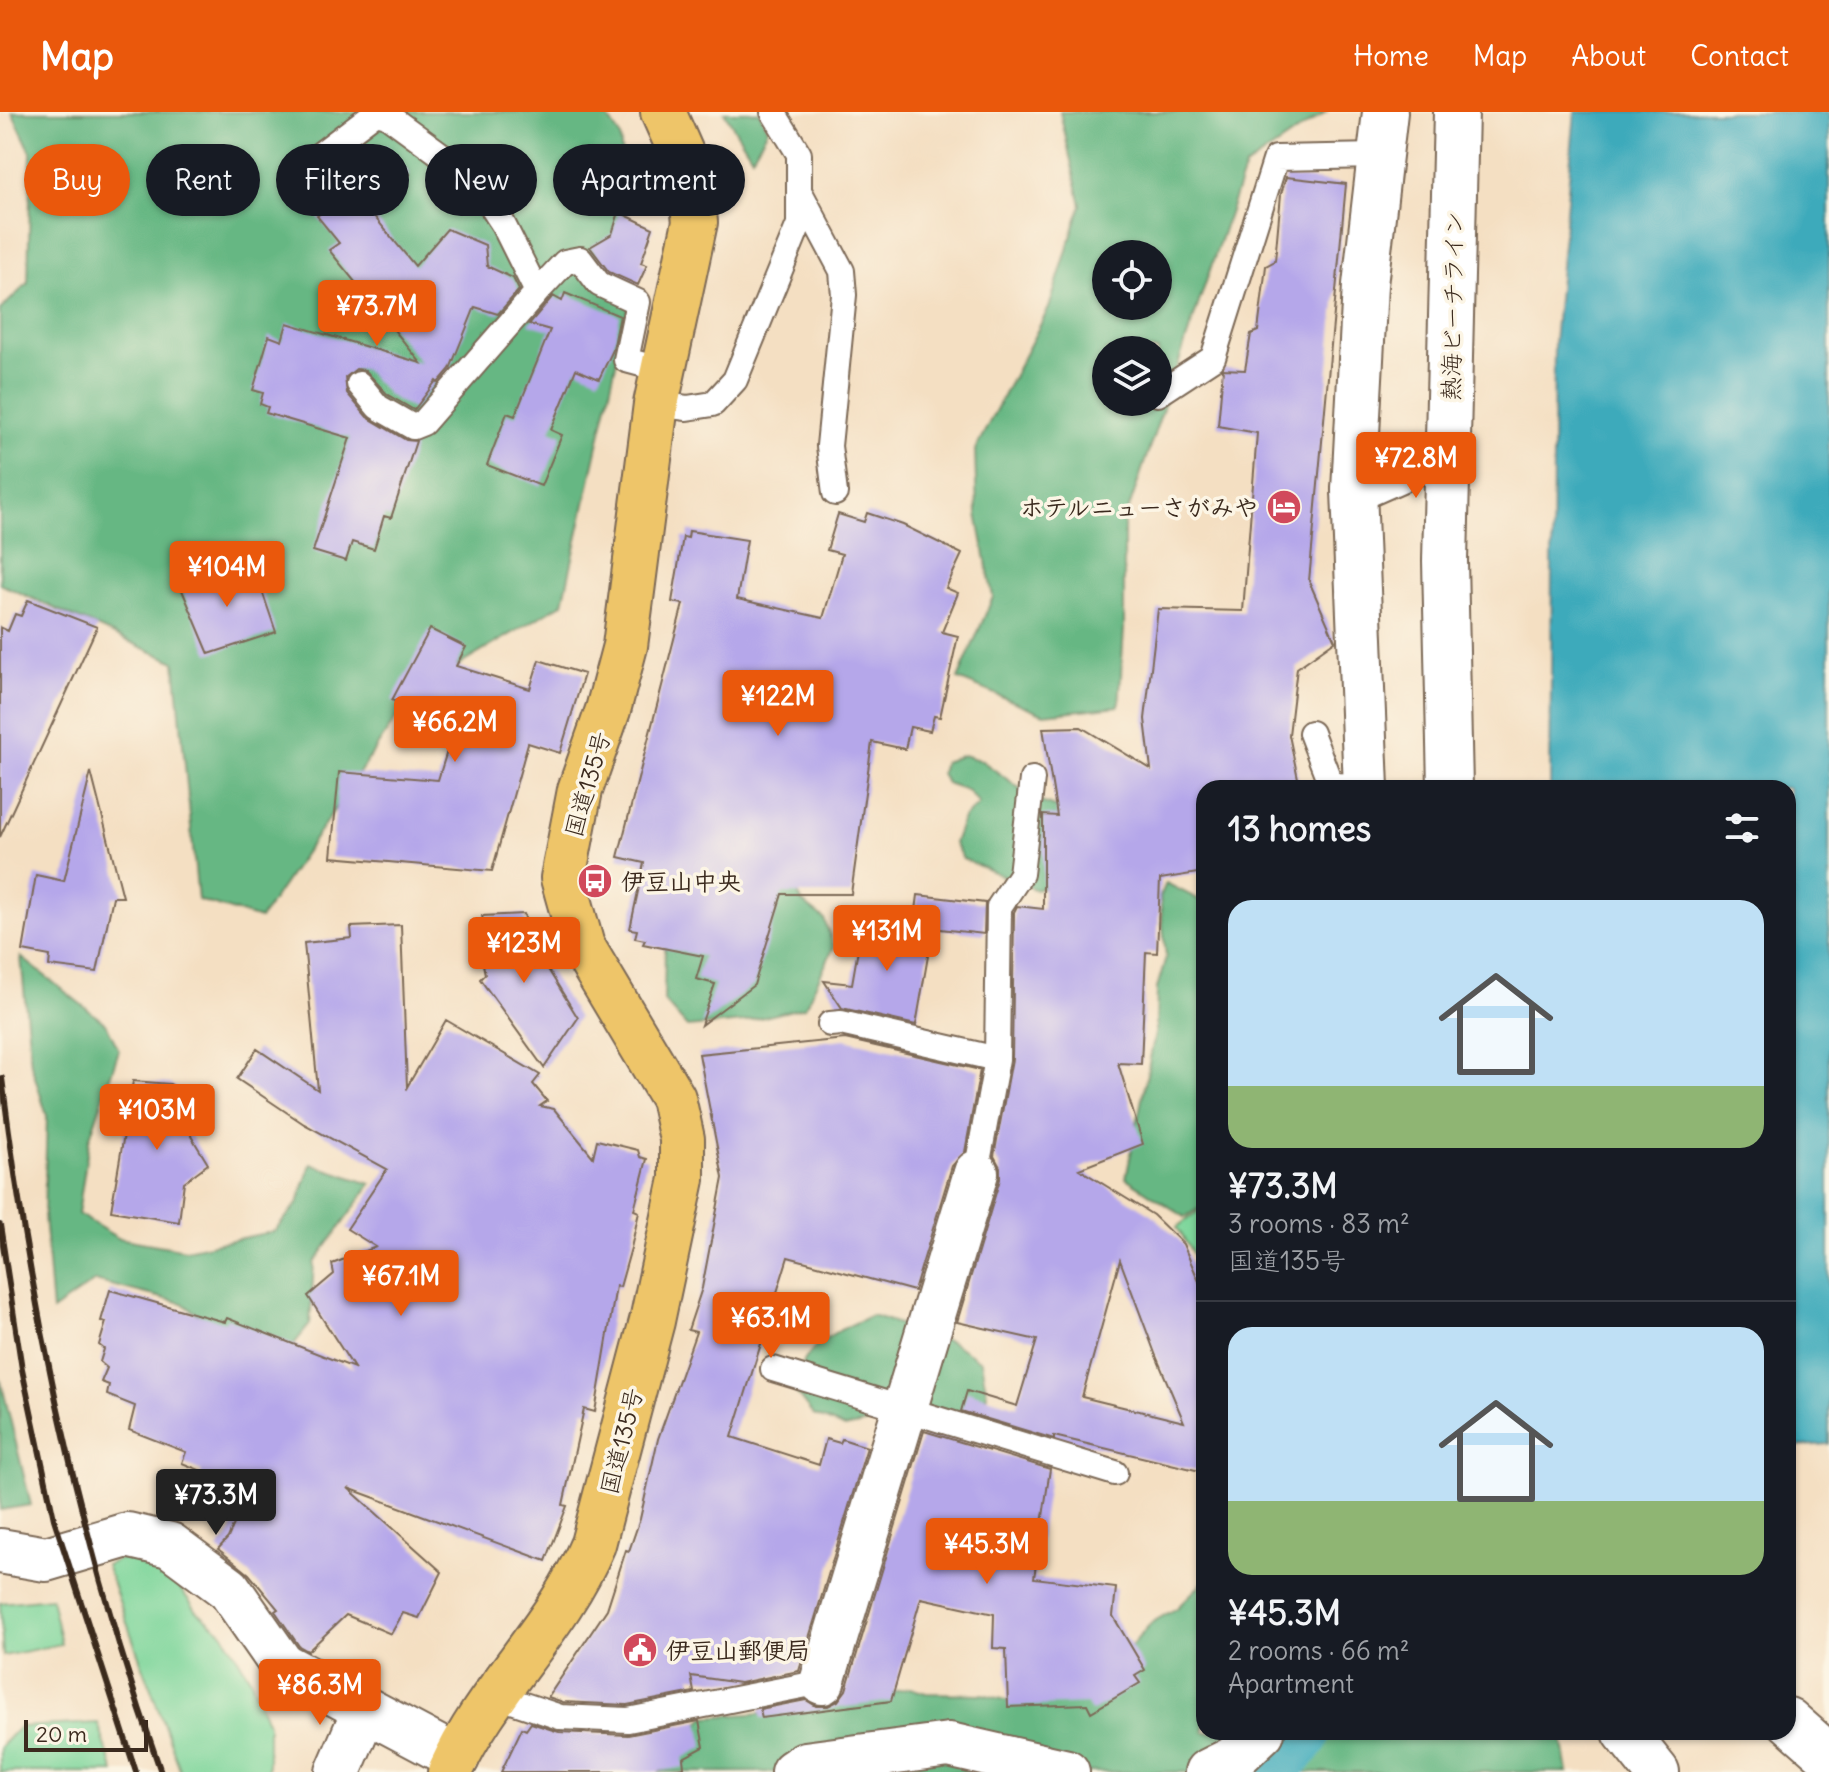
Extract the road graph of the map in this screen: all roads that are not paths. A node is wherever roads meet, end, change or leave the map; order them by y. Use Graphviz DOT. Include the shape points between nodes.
graph roads {
  1 [pos="663,112"];
  2 [pos="773,112"];
  3 [pos="1385,112"];
  4 [pos="1456,112"];
  5 [pos="334,144"];
  6 [pos="1378,156"];
  7 [pos="802,196"];
  8 [pos="537,292"];
  9 [pos="359,384"];
  10 [pos="1172,385"];
  11 [pos="660,387"];
  12 [pos="1449,448"];
  13 [pos="1354,490"];
  14 [pos="835,493"];
  15 [pos="1311,733"];
  16 [pos="1032,779"];
  17 [pos="1329,780"];
  18 [pos="1366,780"];
  19 [pos="1450,780"];
  20 [pos="830,1024"];
  21 [pos="997,1059"];
  22 [pos="976,1173"];
  23 [pos="773,1369"];
  24 [pos="903,1411"];
  25 [pos="1115,1473"];
  26 [pos="0,1551"];
  27 [pos="822,1682"];
  28 [pos="494,1695"];
  29 [pos="365,1709"];
  30 [pos="1796,1727"];
  31 [pos="1253,1740"];
  32 [pos="1631,1740"];
  33 [pos="1829,1756"];
  34 [pos="454,1765"];
  35 [pos="338,1772"];
  36 [pos="793,1772"];
  37 [pos="1067,1772"];
  38 [pos="1207,1772"];
  39 [pos="1657,1772"];
  1 -- 11 [label="highway, 国道135号" via="689,171 695,222"];
  2 -- 7 [label="lane" via="799,154"];
  3 -- 6 [label="street"];
  4 -- 12 [label="street, 熱海ビーチライン"];
  5 -- 8 [label="lane" via="376,112 387,115 473,178"];
  6 -- 10 [label="lane" via="1276,158 1213,358"];
  6 -- 13 [label="street"];
  7 -- 11 [label="lane" via="799,224 735,380 713,404 687,408"];
  7 -- 14 [label="lane" via="842,271 829,446"];
  8 -- 9 [label="lane" via="423,423 413,427 378,407"];
  8 -- 11 [label="lane" via="565,262 580,259 599,284 638,302 626,360"];
  11 -- 28 [label="highway, 国道135号" via="625,646 580,790 563,878 582,946 673,1098 682,1139 682,1179 652,1321 593,1544 542,1635"];
  12 -- 13 [label="street"];
  12 -- 19 [label="street, 熱海ビーチライン" via="1445,561"];
  13 -- 18 [label="street"];
  15 -- 17 [label="lane"];
  16 -- 21 [label="lane" via="1021,874 999,907"];
  20 -- 21 [label="lane"];
  21 -- 22 [label="lane"];
  22 -- 24 [label="street"];
  23 -- 24 [label="lane"];
  24 -- 25 [label="lane"];
  24 -- 27 [label="street"];
  26 -- 29 [label="street" via="46,1559 127,1535 170,1545 229,1589 282,1665"];
  27 -- 28 [label="lane" via="628,1720 560,1717"];
  28 -- 34 [label="highway, 国道135号"];
  29 -- 34 [label="street"];
  29 -- 35 [label="street"];
  30 -- 33 [label="street"];
  31 -- 38 [label="street" via="1233,1759"];
  32 -- 39 [label="street"];
  36 -- 37 [label="street" via="805,1764 949,1745"];
}
